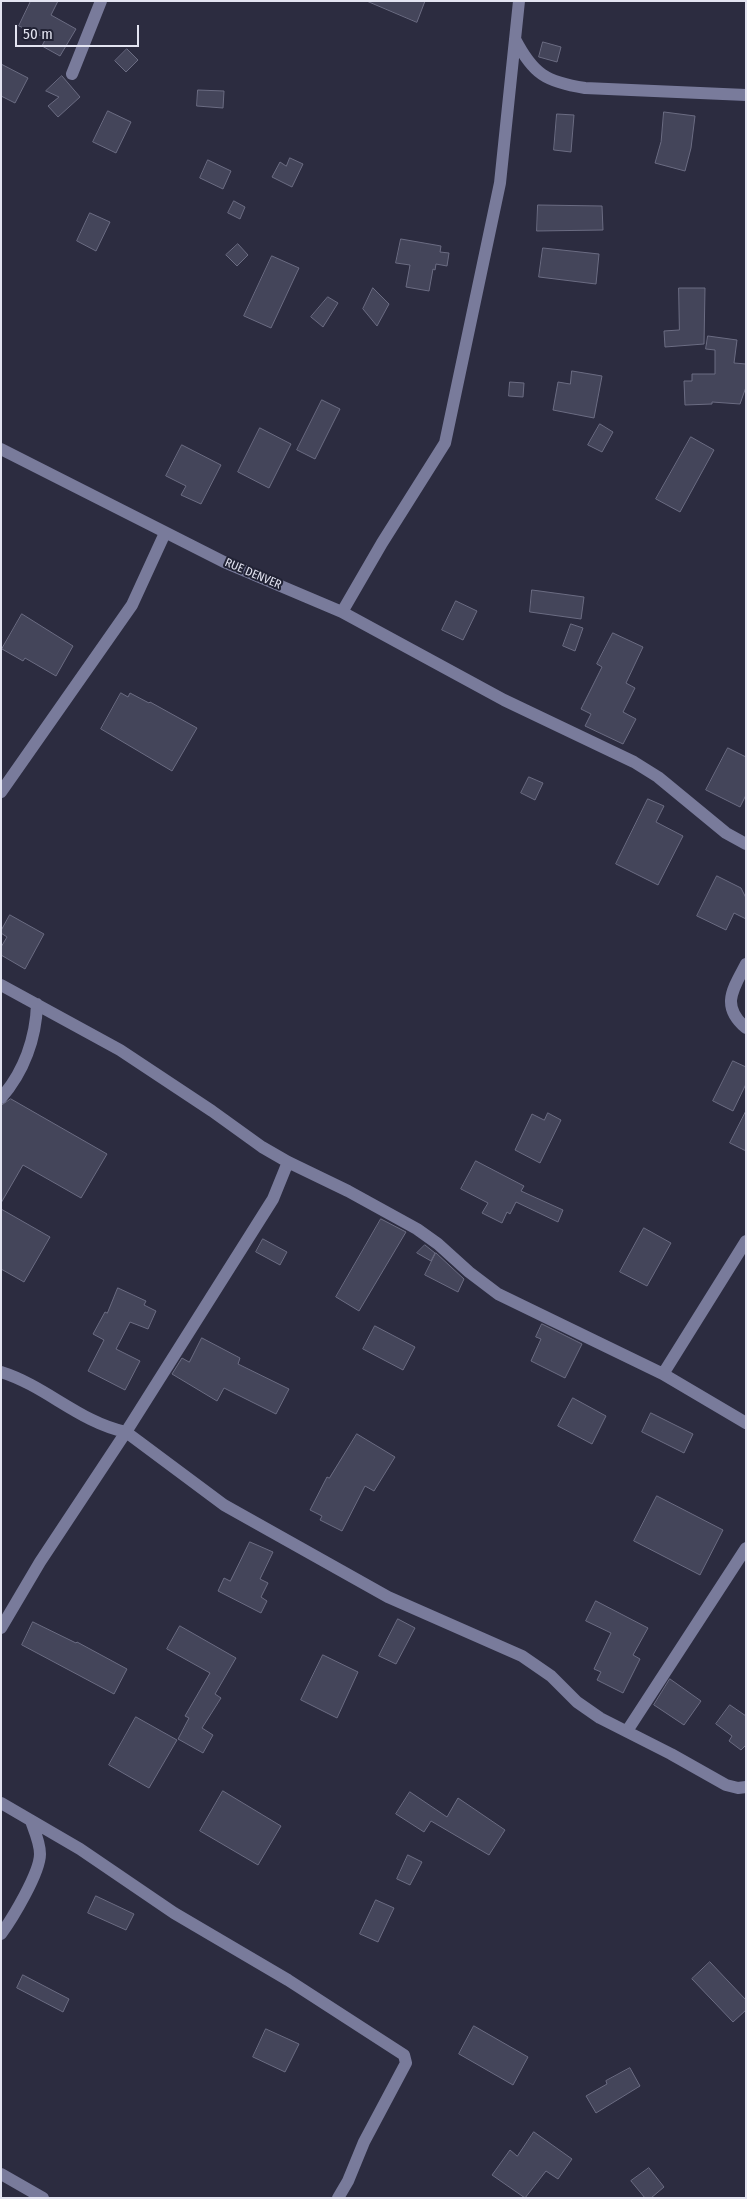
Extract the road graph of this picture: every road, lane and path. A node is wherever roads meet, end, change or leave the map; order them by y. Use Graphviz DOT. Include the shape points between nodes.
graph roads {
  1 [pos="101,1"];
  2 [pos="519,1"];
  3 [pos="515,38"];
  4 [pos="72,74"];
  5 [pos="746,95"];
  6 [pos="1,449"];
  7 [pos="165,533"];
  8 [pos="342,612"];
  9 [pos="1,792"];
  10 [pos="746,844"];
  11 [pos="746,964"];
  12 [pos="1,984"];
  13 [pos="37,1004"];
  14 [pos="746,1028"];
  15 [pos="1,1098"];
  16 [pos="288,1162"];
  17 [pos="746,1241"];
  18 [pos="1,1372"];
  19 [pos="663,1374"];
  20 [pos="746,1423"];
  21 [pos="126,1432"];
  22 [pos="746,1548"];
  23 [pos="1,1628"];
  24 [pos="627,1731"];
  25 [pos="746,1787"];
  26 [pos="1,1803"];
  27 [pos="32,1821"];
  28 [pos="1,1934"];
  29 [pos="1,2174"];
  30 [pos="43,2198"];
  31 [pos="338,2198"];
  1 -- 4 [label="street"];
  2 -- 3 [label="street"];
  3 -- 5 [label="street" via="536,71 548,80 567,85"];
  3 -- 8 [label="street" via="500,183 446,443"];
  6 -- 7 [label="street, RUE DENVER"];
  7 -- 8 [label="street, RUE DENVER"];
  7 -- 9 [label="street" via="132,605"];
  8 -- 10 [label="street, RUE DENVER" via="504,700 634,762 658,777 726,833"];
  11 -- 14 [label="street" via="730,999 730,1009"];
  12 -- 13 [label="street"];
  13 -- 15 [label="street" via="32,1044 10,1088"];
  13 -- 16 [label="street" via="120,1050"];
  16 -- 19 [label="street" via="417,1229 498,1294"];
  16 -- 21 [label="street" via="273,1199"];
  17 -- 19 [label="street"];
  18 -- 21 [label="street" via="21,1379 90,1420 109,1429"];
  19 -- 20 [label="street"];
  21 -- 23 [label="street" via="40,1562"];
  21 -- 24 [label="street" via="224,1505 388,1597 522,1656 551,1676 577,1702"];
  22 -- 24 [label="street"];
  24 -- 25 [label="street" via="726,1785"];
  26 -- 27 [label="street"];
  27 -- 28 [label="street" via="40,1857 14,1917"];
  27 -- 31 [label="street" via="404,2055 406,2063"];
  29 -- 30 [label="street"];
}
